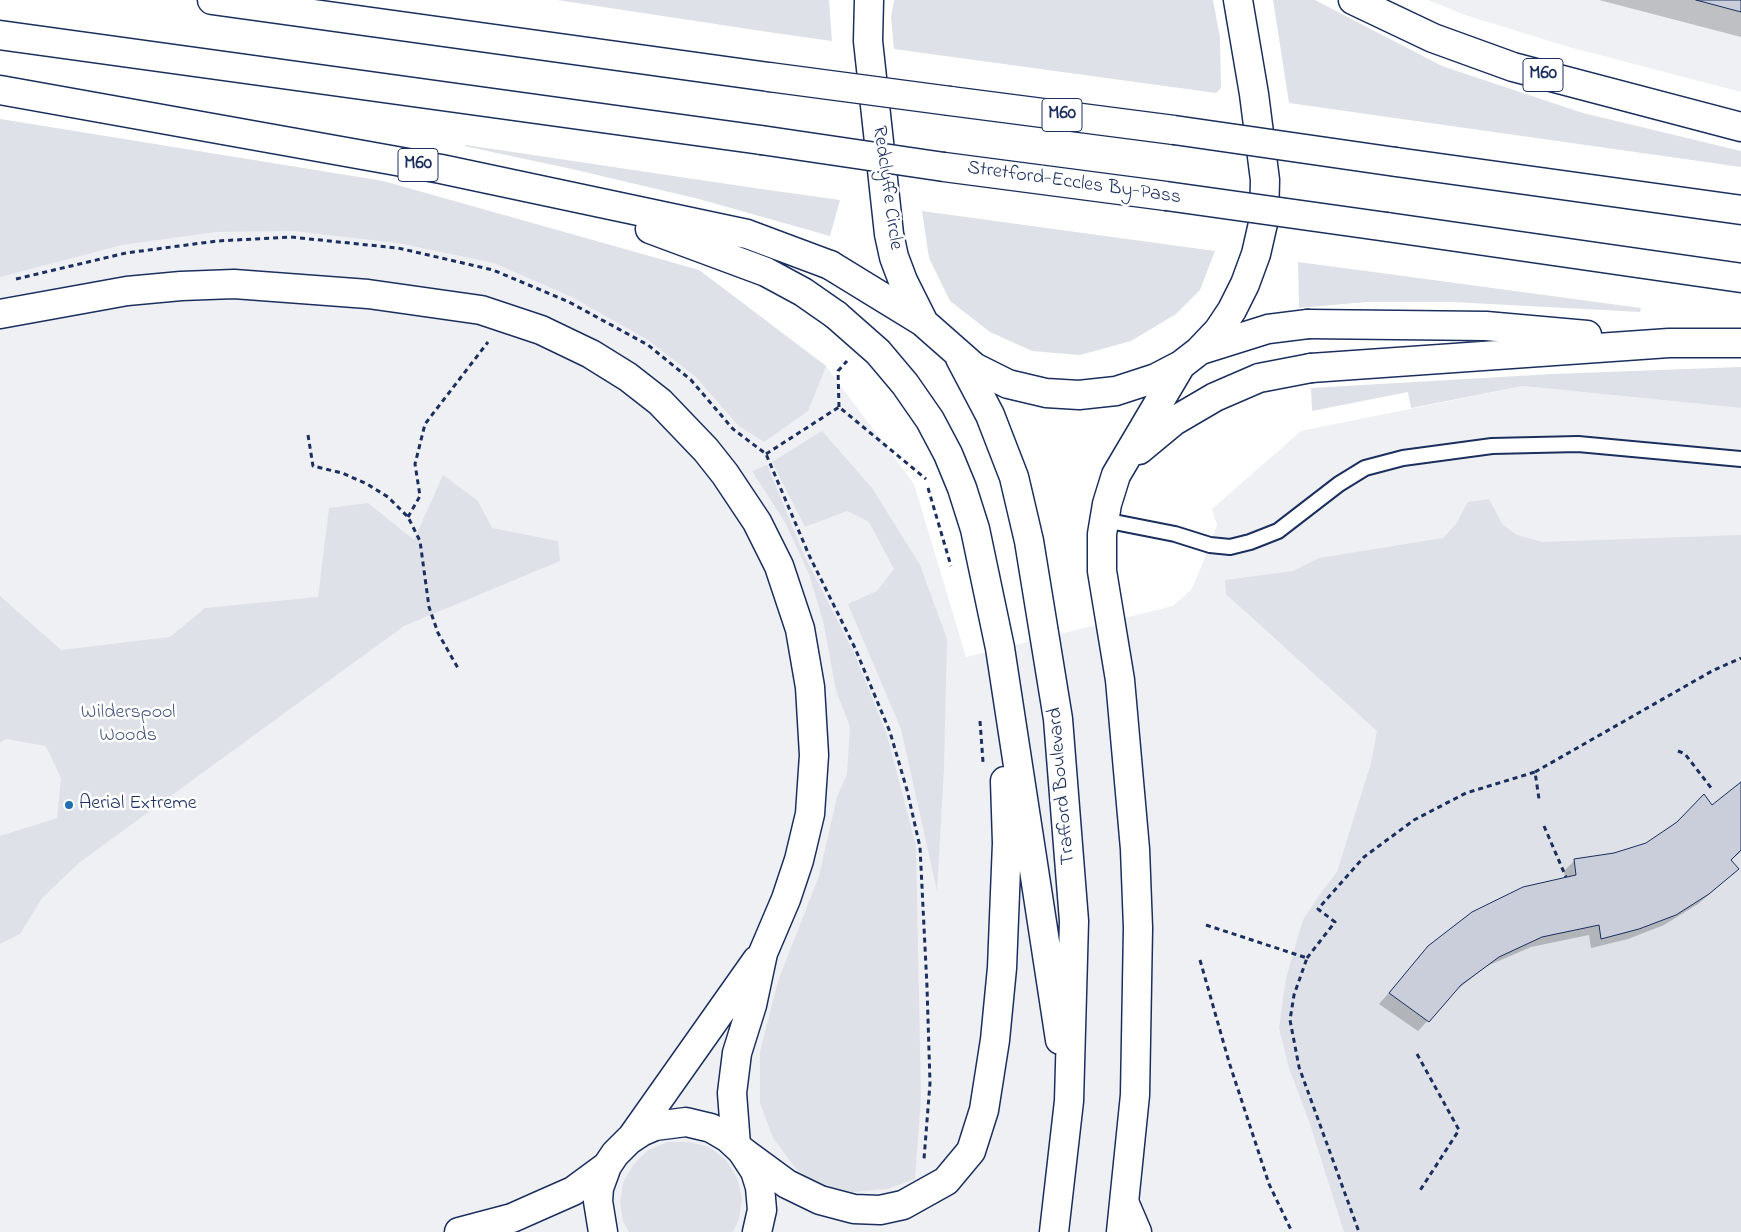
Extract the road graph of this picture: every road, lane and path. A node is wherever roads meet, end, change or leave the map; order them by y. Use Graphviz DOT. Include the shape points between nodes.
graph roads {
  1 [pos="212,0"];
  2 [pos="869,0"];
  3 [pos="1238,0"];
  4 [pos="1353,0"];
  5 [pos="0,35"];
  6 [pos="0,90"];
  7 [pos="1741,127"];
  8 [pos="549,193"];
  9 [pos="1741,210"];
  10 [pos="1741,278"];
  11 [pos="0,314"];
  12 [pos="498,316"];
  13 [pos="924,323"];
  14 [pos="1669,343"];
  15 [pos="1741,343"];
  16 [pos="958,355"];
  17 [pos="853,356"];
  18 [pos="1190,358"];
  19 [pos="840,408"];
  20 [pos="308,435"];
  21 [pos="1741,459"];
  22 [pos="1116,475"];
  23 [pos="408,517"];
  24 [pos="1104,520"];
  25 [pos="953,573"];
  26 [pos="1000,648"];
  27 [pos="1741,658"];
  28 [pos="459,670"];
  29 [pos="979,714"];
  30 [pos="1678,751"];
  31 [pos="983,772"];
  32 [pos="1535,772"];
  33 [pos="1712,789"];
  34 [pos="1538,799"];
  35 [pos="1544,826"];
  36 [pos="1566,877"];
  37 [pos="1206,924"];
  38 [pos="763,952"];
  39 [pos="1307,958"];
  40 [pos="1200,960"];
  41 [pos="1417,1054"];
  42 [pos="1069,1100"];
  43 [pos="629,1140"];
  44 [pos="739,1148"];
  45 [pos="607,1166"];
  46 [pos="1419,1192"];
  47 [pos="922,1196"];
  48 [pos="1125,1204"];
  49 [pos="459,1232"];
  50 [pos="603,1232"];
  51 [pos="756,1232"];
  52 [pos="1054,1232"];
  53 [pos="1120,1232"];
  54 [pos="1137,1232"];
  55 [pos="1292,1232"];
  56 [pos="1359,1232"];
  1 -- 9 [label="main road, M60, bridge"];
  2 -- 13 [label="main road, Redclyffe Circle" via="868,41 889,234 903,281"];
  3 -- 18 [label="main road, Redclyffe Circle" via="1262,161 1264,219 1256,254 1237,301 1218,331"];
  4 -- 7 [label="main road, M60" via="1433,38 1513,67"];
  5 -- 10 [label="main road, Stretford-Eccles By-Pass, bridge"];
  6 -- 8 [label="main road, M60" via="441,169"];
  8 -- 13 [label="main road, M60" via="747,234 830,266"];
  8 -- 26 [label="main road, M60" via="750,264 803,292 836,315 878,352 906,384 948,454 975,529"];
  11 -- 12 [label="main road" via="127,291 234,284 407,299 481,310"];
  12 -- 23 [label="path" via="486,347 425,424 415,464 420,496"];
  12 -- 38 [label="main road" via="542,330 591,354 660,402 725,474 779,566 800,629 810,688 814,755 810,814 799,860"];
  13 -- 16 [label="main road, Redclyffe Circle"];
  14 -- 15 [label="main road"];
  14 -- 18 [label="main road" via="1486,326 1308,324 1268,328"];
  14 -- 22 [label="main road" via="1311,368 1260,378 1174,421"];
  16 -- 18 [label="main road, Redclyffe Circle" via="1008,384 1046,393 1079,396 1116,390 1156,378"];
  16 -- 42 [label="main road, Trafford Boulevard" via="990,415 1014,477 1029,541 1049,661 1064,784 1074,921"];
  17 -- 19 [label="path" via="838,371"];
  18 -- 22 [label="main road"];
  19 -- 25 [label="path" via="926,478"];
  19 -- 47 [label="path" via="766,454 890,732 920,846 930,1083"];
  20 -- 23 [label="path" via="313,466 342,473 367,484 388,497"];
  21 -- 24 [label="lane" via="1578,444 1492,446 1403,458 1365,468 1278,531 1230,547"];
  22 -- 24 [label="main road"];
  23 -- 28 [label="path" via="420,541 429,607 438,632"];
  24 -- 48 [label="main road" via="1102,571 1120,680 1135,849 1138,928 1135,1085"];
  26 -- 42 [label="main road"];
  26 -- 47 [label="main road" via="1006,843 1002,968 995,1040 984,1110 971,1151 946,1181"];
  27 -- 32 [label="path" via="1712,671"];
  29 -- 31 [label="path"];
  30 -- 33 [label="path" via="1685,754"];
  32 -- 34 [label="path"];
  32 -- 39 [label="path" via="1466,792 1414,820 1364,857 1318,909 1335,922"];
  35 -- 36 [label="path"];
  37 -- 39 [label="path"];
  38 -- 43 [label="main road"];
  38 -- 44 [label="main road" via="752,1005 737,1053 732,1092"];
  39 -- 56 [label="path" via="1294,995 1290,1020 1299,1067"];
  40 -- 55 [label="path" via="1269,1184"];
  41 -- 46 [label="path" via="1458,1130"];
  42 -- 52 [label="main road, Trafford Boulevard"];
  43 -- 44 [label="main road" via="655,1126 686,1122 711,1128"];
  43 -- 45 [label="main road"];
  44 -- 47 [label="main road" via="787,1184 820,1200 854,1209 880,1210 903,1205"];
  44 -- 51 [label="main road" via="755,1172 760,1187 762,1210"];
  45 -- 49 [label="main road" via="573,1192 512,1218"];
  45 -- 50 [label="main road" via="598,1202"];
  48 -- 53 [label="main road"];
  48 -- 54 [label="main road"];
}
